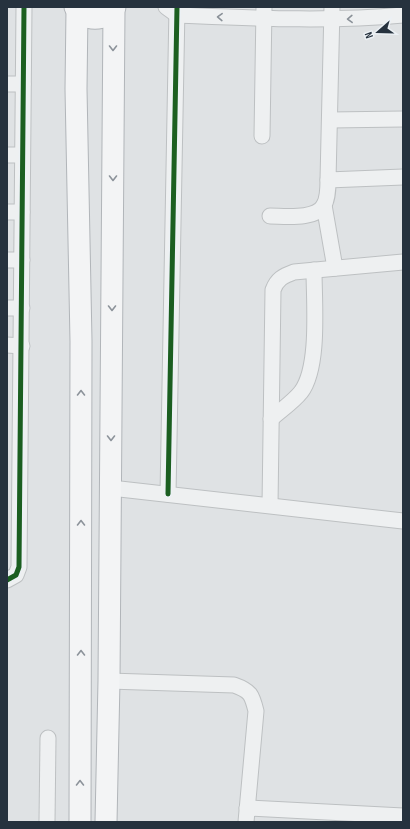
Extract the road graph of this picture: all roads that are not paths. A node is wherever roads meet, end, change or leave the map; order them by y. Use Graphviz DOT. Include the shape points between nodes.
graph roads {
  1 [pos="24,7"];
  2 [pos="114,8"];
  3 [pos="76,9"];
  4 [pos="173,10"];
  5 [pos="264,13"];
  6 [pos="332,13"];
  7 [pos="403,15"];
  8 [pos="7,84"];
  9 [pos="23,84"];
  10 [pos="403,119"];
  11 [pos="330,120"];
  12 [pos="262,136"];
  13 [pos="7,155"];
  14 [pos="22,155"];
  15 [pos="403,177"];
  16 [pos="328,180"];
  17 [pos="324,205"];
  18 [pos="7,212"];
  19 [pos="22,212"];
  20 [pos="270,216"];
  21 [pos="7,260"];
  22 [pos="22,260"];
  23 [pos="403,262"];
  24 [pos="335,268"];
  25 [pos="314,270"];
  26 [pos="7,308"];
  27 [pos="22,308"];
  28 [pos="14,345"];
  29 [pos="14,401"];
  30 [pos="271,419"];
  31 [pos="14,441"];
  32 [pos="111,488"];
  33 [pos="168,494"];
  34 [pos="270,506"];
  35 [pos="13,508"];
  36 [pos="403,521"];
  37 [pos="7,580"];
  38 [pos="109,681"];
  39 [pos="48,738"];
  40 [pos="247,815"];
  41 [pos="403,816"];
  42 [pos="47,822"];
  43 [pos="80,822"];
  44 [pos="106,822"];
  1 -- 9 [label="street"];
  2 -- 3 [label="highway" via="109,14 96,19 89,18"];
  2 -- 32 [label="highway, one-way"];
  43 -- 3 [label="highway, one-way" via="81,357"];
  5 -- 4 [label="street, one-way"];
  4 -- 33 [label="street"];
  5 -- 6 [label="street"];
  5 -- 12 [label="street"];
  7 -- 6 [label="street, one-way"];
  6 -- 11 [label="street"];
  8 -- 9 [label="street"];
  9 -- 14 [label="street"];
  10 -- 11 [label="street"];
  11 -- 16 [label="street"];
  13 -- 14 [label="street"];
  14 -- 19 [label="street"];
  15 -- 16 [label="street"];
  16 -- 17 [label="street"];
  17 -- 20 [label="street" via="320,210 310,214"];
  17 -- 24 [label="street"];
  18 -- 19 [label="street"];
  19 -- 22 [label="street"];
  21 -- 22 [label="street"];
  22 -- 27 [label="street"];
  23 -- 24 [label="street"];
  24 -- 25 [label="street"];
  25 -- 30 [label="street" via="313,357 310,372 301,392"];
  25 -- 30 [label="street" via="283,276 276,282 273,290"];
  26 -- 27 [label="street"];
  27 -- 28 [label="street"];
  28 -- 29 [label="street"];
  29 -- 31 [label="street"];
  30 -- 34 [label="street"];
  31 -- 35 [label="street"];
  32 -- 33 [label="street"];
  32 -- 38 [label="highway"];
  33 -- 34 [label="street"];
  34 -- 36 [label="street"];
  35 -- 37 [label="street" via="19,567 16,575"];
  38 -- 40 [label="street" via="234,685 247,690 253,699 256,712"];
  38 -- 44 [label="highway"];
  39 -- 42 [label="street"];
  40 -- 41 [label="street"];
}
